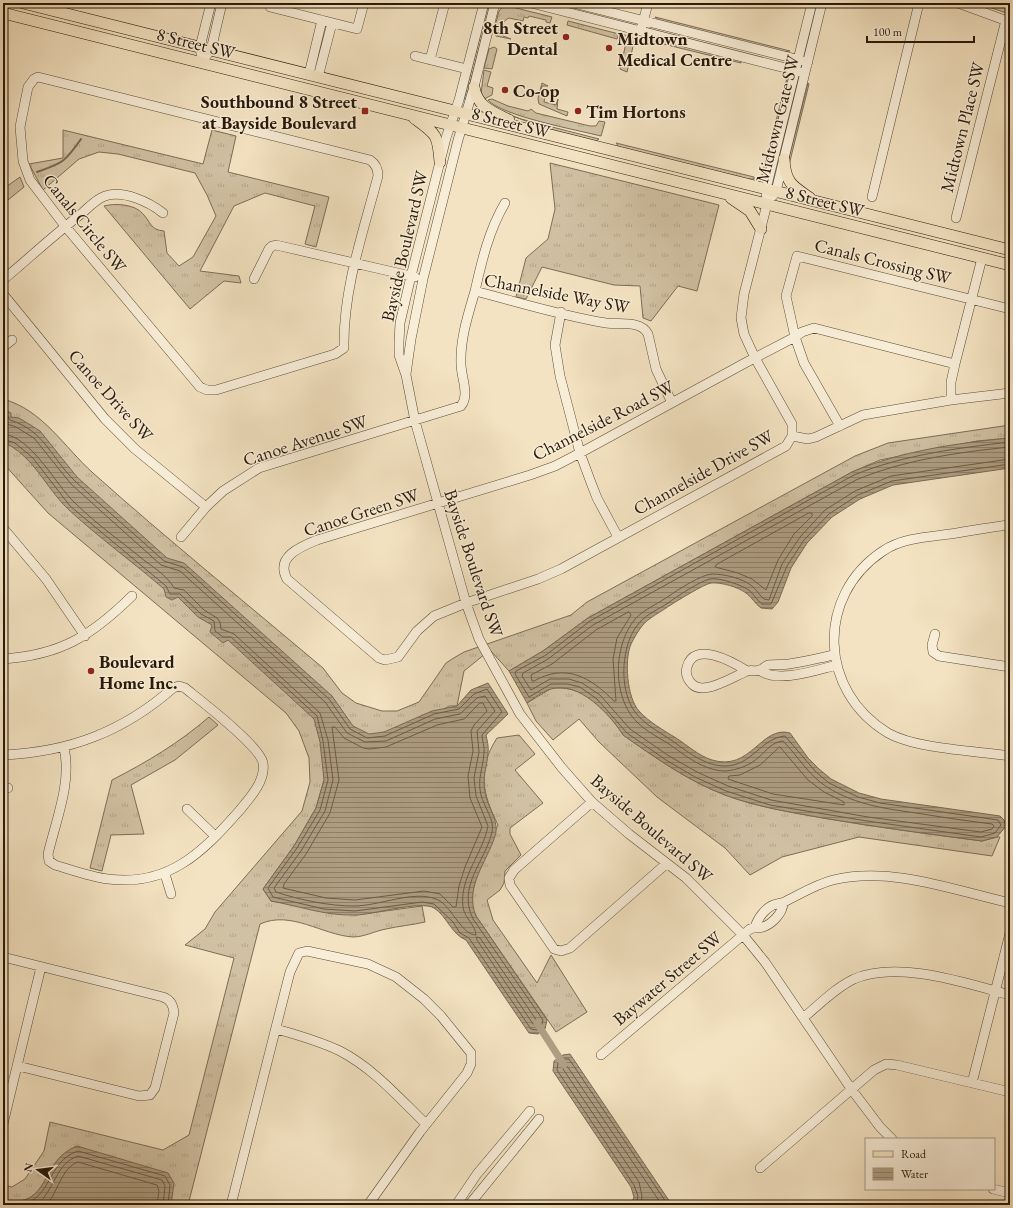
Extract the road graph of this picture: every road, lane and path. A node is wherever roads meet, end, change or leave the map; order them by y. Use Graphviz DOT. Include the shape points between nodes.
graph roads {
  1 [pos="23,3"];
  2 [pos="211,3"];
  3 [pos="222,3"];
  4 [pos="271,3"];
  5 [pos="364,3"];
  6 [pos="445,3"];
  7 [pos="484,3"];
  8 [pos="495,3"];
  9 [pos="531,3"];
  10 [pos="573,3"];
  11 [pos="648,3"];
  12 [pos="812,3"];
  13 [pos="822,3"];
  14 [pos="919,3"];
  15 [pos="958,3"];
  16 [pos="3,13"];
  17 [pos="322,20"];
  18 [pos="643,21"];
  19 [pos="1008,21"];
  20 [pos="332,23"];
  21 [pos="641,31"];
  22 [pos="205,49"];
  23 [pos="415,56"];
  24 [pos="430,60"];
  25 [pos="798,60"];
  26 [pos="201,62"];
  27 [pos="808,62"];
  28 [pos="467,69"];
  29 [pos="796,70"];
  30 [pos="805,73"];
  31 [pos="313,76"];
  32 [pos="474,87"];
  33 [pos="461,113"];
  34 [pos="408,115"];
  35 [pos="456,126"];
  36 [pos="528,129"];
  37 [pos="784,159"];
  38 [pos="440,162"];
  39 [pos="771,190"];
  40 [pos="722,193"];
  41 [pos="872,197"];
  42 [pos="505,203"];
  43 [pos="823,203"];
  44 [pos="767,204"];
  45 [pos="163,212"];
  46 [pos="956,218"];
  47 [pos="65,226"];
  48 [pos="761,228"];
  49 [pos="1010,250"];
  50 [pos="982,258"];
  51 [pos="355,263"];
  52 [pos="1010,265"];
  53 [pos="411,276"];
  54 [pos="254,279"];
  55 [pos="423,279"];
  56 [pos="3,280"];
  57 [pos="475,291"];
  58 [pos="3,294"];
  59 [pos="972,299"];
  60 [pos="1010,309"];
  61 [pos="561,312"];
  62 [pos="795,337"];
  63 [pos="12,340"];
  64 [pos="3,347"];
  65 [pos="755,358"];
  66 [pos="955,364"];
  67 [pos="406,375"];
  68 [pos="1010,393"];
  69 [pos="951,400"];
  70 [pos="672,403"];
  71 [pos="415,421"];
  72 [pos="840,426"];
  73 [pos="792,436"];
  74 [pos="580,453"];
  75 [pos="437,504"];
  76 [pos="206,507"];
  77 [pos="3,528"];
  78 [pos="1010,528"];
  79 [pos="181,537"];
  80 [pos="618,537"];
  81 [pos="132,596"];
  82 [pos="466,602"];
  83 [pos="935,634"];
  84 [pos="85,636"];
  85 [pos="834,655"];
  86 [pos="3,659"];
  87 [pos="837,666"];
  88 [pos="1010,667"];
  89 [pos="759,670"];
  90 [pos="747,671"];
  91 [pos="64,748"];
  92 [pos="3,755"];
  93 [pos="1010,756"];
  94 [pos="592,802"];
  95 [pos="187,809"];
  96 [pos="215,836"];
  97 [pos="666,864"];
  98 [pos="165,874"];
  99 [pos="172,894"];
  100 [pos="1010,903"];
  101 [pos="1010,933"];
  102 [pos="743,935"];
  103 [pos="3,957"];
  104 [pos="41,967"];
  105 [pos="995,991"];
  106 [pos="1010,995"];
  107 [pos="803,1018"];
  108 [pos="276,1029"];
  109 [pos="601,1055"];
  110 [pos="18,1066"];
  111 [pos="972,1083"];
  112 [pos="852,1090"];
  113 [pos="1010,1092"];
  114 [pos="530,1111"];
  115 [pos="539,1119"];
  116 [pos="3,1124"];
  117 [pos="426,1124"];
  118 [pos="891,1138"];
  119 [pos="760,1168"];
  120 [pos="995,1189"];
  121 [pos="1010,1193"];
  122 [pos="231,1205"];
  123 [pos="368,1205"];
  124 [pos="456,1205"];
  125 [pos="469,1205"];
  1 -- 22 [label="main road, 8 Street SW"];
  2 -- 22 [label="street"];
  3 -- 22 [label="street"];
  4 -- 17 [label="street" via="270,7"];
  5 -- 20 [label="street" via="358,29"];
  6 -- 24 [label="street"];
  7 -- 28 [label="street"];
  8 -- 32 [label="street"];
  9 -- 21 [label="street"];
  10 -- 18 [label="street"];
  11 -- 18 [label="street"];
  12 -- 25 [label="street, Midtown Gate SW"];
  13 -- 27 [label="street, Midtown Gate SW"];
  14 -- 41 [label="street"];
  15 -- 19 [label="street"];
  16 -- 26 [label="main road, 8 Street SW"];
  17 -- 20 [label="street"];
  17 -- 31 [label="street"];
  18 -- 21 [label="street"];
  18 -- 25 [label="street"];
  19 -- 46 [label="street, Midtown Place SW"];
  20 -- 31 [label="street"];
  21 -- 29 [label="street"];
  22 -- 26 [label="street"];
  22 -- 31 [label="main road, 8 Street SW"];
  23 -- 24 [label="street"];
  24 -- 28 [label="street"];
  25 -- 27 [label="street"];
  25 -- 29 [label="street, Midtown Gate SW"];
  26 -- 34 [label="main road, 8 Street SW"];
  27 -- 30 [label="street, Midtown Gate SW"];
  28 -- 33 [label="street"];
  29 -- 30 [label="street"];
  29 -- 39 [label="street, Midtown Gate SW"];
  30 -- 37 [label="street, Midtown Gate SW"];
  31 -- 33 [label="main road, 8 Street SW"];
  32 -- 33 [label="street"];
  32 -- 36 [label="main road" via="477,99 485,108"];
  33 -- 35 [label="street"];
  33 -- 36 [label="main road, 8 Street SW"];
  34 -- 35 [label="main road, 8 Street SW"];
  34 -- 38 [label="main road" via="434,134 439,142"];
  35 -- 38 [label="street, Bayside Boulevard SW"];
  35 -- 40 [label="main road, 8 Street SW"];
  35 -- 55 [label="street, Bayside Boulevard SW"];
  36 -- 39 [label="main road, 8 Street SW"];
  37 -- 39 [label="street, Midtown Gate SW"];
  37 -- 43 [label="main road" via="788,181 809,197"];
  38 -- 53 [label="street, Bayside Boulevard SW"];
  39 -- 43 [label="main road, 8 Street SW"];
  39 -- 44 [label="street, Midtown Gate SW"];
  40 -- 44 [label="main road, 8 Street SW"];
  40 -- 48 [label="main road" via="750,211"];
  42 -- 57 [label="street" via="491,231"];
  43 -- 49 [label="main road, 8 Street SW"];
  44 -- 48 [label="street, Channelside Drive SW"];
  44 -- 50 [label="main road, 8 Street SW"];
  45 -- 47 [label="street" via="132,197 112,195 99,199"];
  47 -- 51 [label="street, Canals Circle SW" via="197,383 207,390 220,389 335,354 344,348 344,312"];
  47 -- 51 [label="street, Canals Circle SW" via="30,180 23,160 20,142 22,111 28,87 38,77 370,160 377,167 378,176"];
  47 -- 56 [label="street"];
  48 -- 65 [label="street, Channelside Drive SW" via="744,294 742,318 744,334"];
  50 -- 52 [label="main road, 8 Street SW"];
  50 -- 59 [label="street, Canals Crossing SW"];
  51 -- 53 [label="street"];
  51 -- 54 [label="street" via="276,245 269,249"];
  53 -- 55 [label="street"];
  53 -- 67 [label="street, Bayside Boulevard SW" via="400,322 399,355"];
  55 -- 67 [label="street, Bayside Boulevard SW"];
  57 -- 61 [label="street, Channelside Way SW"];
  57 -- 71 [label="street, Channelside Way SW" via="462,338 464,403 457,409"];
  58 -- 76 [label="street, Canoe Drive SW" via="105,419 135,450"];
  59 -- 60 [label="street, Canals Crossing SW"];
  59 -- 62 [label="street, Canals Crossing SW" via="797,256 786,296"];
  59 -- 66 [label="street, Canals Crossing SW"];
  61 -- 70 [label="street, Channelside Way SW" via="600,321 635,324 643,328 648,334 662,385"];
  61 -- 74 [label="street" via="556,333 556,354"];
  62 -- 65 [label="street"];
  62 -- 66 [label="street" via="814,328"];
  62 -- 72 [label="street, Canals Crossing SW" via="804,363"];
  63 -- 64 [label="street"];
  65 -- 70 [label="street, Channelside Road SW"];
  65 -- 73 [label="street, Channelside Drive SW" via="792,424"];
  66 -- 69 [label="street, Canals Crossing SW"];
  67 -- 71 [label="street, Bayside Boulevard SW"];
  68 -- 69 [label="street"];
  69 -- 72 [label="street" via="862,415"];
  70 -- 74 [label="street, Channelside Road SW"];
  71 -- 75 [label="street, Bayside Boulevard SW"];
  71 -- 76 [label="street, Canoe Avenue SW" via="259,468 223,490"];
  72 -- 73 [label="street" via="808,439"];
  73 -- 80 [label="street, Channelside Drive SW" via="786,446"];
  74 -- 75 [label="street, Channelside Road SW" via="530,475"];
  74 -- 80 [label="street" via="597,498"];
  75 -- 82 [label="street, Bayside Boulevard SW"];
  75 -- 82 [label="street, Canoe Green SW" via="317,540 289,555 285,561 284,573 287,579 379,658 385,660 398,657 417,630 434,616"];
  76 -- 79 [label="street, Canoe Avenue SW"];
  77 -- 84 [label="street" via="46,579"];
  78 -- 85 [label="street" via="907,541 883,551 862,570 847,589 834,630"];
  80 -- 82 [label="street, Channelside Drive SW" via="538,579"];
  81 -- 84 [label="street"];
  82 -- 94 [label="street, Bayside Boulevard SW" via="479,639 520,714"];
  83 -- 88 [label="street" via="933,652 939,656"];
  84 -- 86 [label="street" via="67,646 31,656"];
  85 -- 87 [label="street"];
  85 -- 89 [label="street" via="794,664 767,666"];
  87 -- 89 [label="street" via="785,676 766,676"];
  87 -- 93 [label="street" via="845,686 857,705 871,721 889,734 908,741"];
  89 -- 90 [label="street"];
  90 -- 90 [label="street" via="711,654 699,654 691,659 687,668 687,678 693,686 702,688 715,686"];
  91 -- 92 [label="street" via="32,754"];
  91 -- 96 [label="street" via="102,734 138,716 173,688 185,688 253,748 263,762 260,782 252,796"];
  91 -- 98 [label="street" via="67,762 65,784 48,861 109,879 154,877"];
  94 -- 97 [label="street, Bayside Boulevard SW"];
  94 -- 97 [label="street" via="514,870 509,878 510,885 554,949 561,951 570,948"];
  95 -- 96 [label="street"];
  96 -- 98 [label="street" via="200,851"];
  97 -- 102 [label="street, Bayside Boulevard SW" via="705,896"];
  98 -- 99 [label="street"];
  100 -- 102 [label="street, Baywater Street SW" via="893,876 867,875 832,881 783,903 775,904 758,918 755,927"];
  101 -- 105 [label="street"];
  102 -- 107 [label="street, Bayside Boulevard SW"];
  102 -- 109 [label="street, Baywater Street SW"];
  103 -- 104 [label="street"];
  104 -- 110 [label="street"];
  104 -- 110 [label="street" via="163,997 171,1003 174,1012 155,1088 150,1094 144,1096"];
  105 -- 106 [label="street"];
  105 -- 107 [label="street" via="909,971 882,972 855,979 842,986"];
  105 -- 111 [label="street"];
  107 -- 112 [label="street, Bayside Boulevard SW"];
  108 -- 117 [label="street" via="315,1040 341,1051 383,1082"];
  108 -- 117 [label="street" via="292,965 303,951 368,964 396,977 441,1016 471,1053 471,1064 466,1073"];
  108 -- 122 [label="street"];
  110 -- 116 [label="street"];
  111 -- 112 [label="street" via="886,1064 874,1070"];
  111 -- 113 [label="street"];
  112 -- 118 [label="street, Bayside Boulevard SW"];
  112 -- 119 [label="street"];
  114 -- 124 [label="street"];
  115 -- 125 [label="street"];
  117 -- 123 [label="street"];
  120 -- 121 [label="street"];
}
